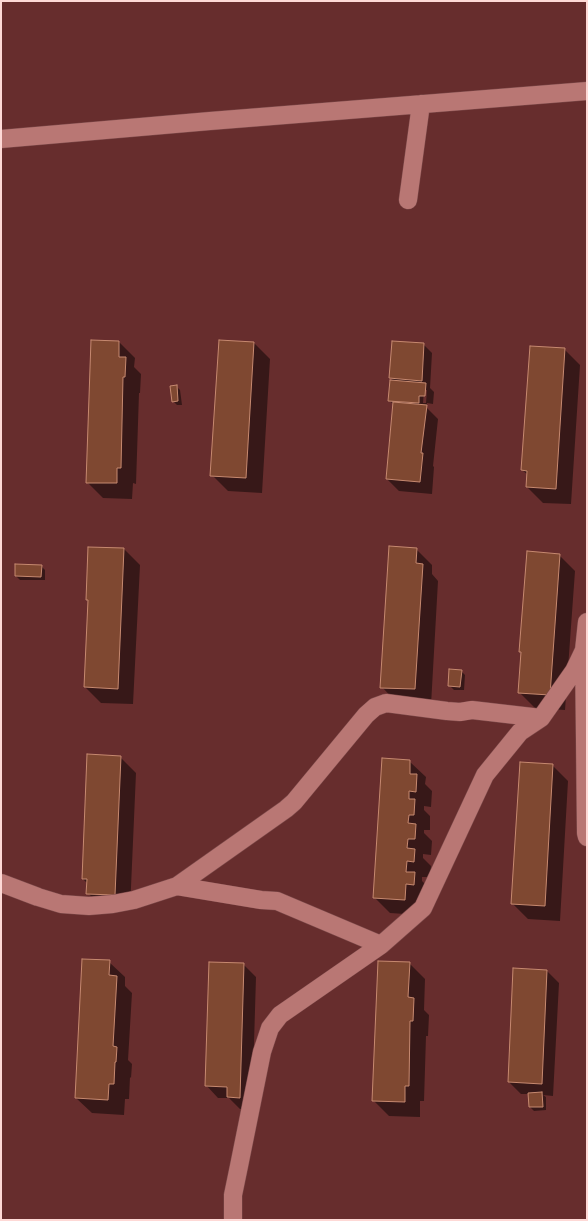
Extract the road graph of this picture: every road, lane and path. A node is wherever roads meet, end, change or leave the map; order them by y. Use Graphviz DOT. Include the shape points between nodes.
graph roads {
  1 [pos="587,91"];
  2 [pos="420,104"];
  3 [pos="1,138"];
  4 [pos="408,200"];
  5 [pos="587,622"];
  6 [pos="584,650"];
  7 [pos="541,718"];
  8 [pos="587,837"];
  9 [pos="1,883"];
  10 [pos="177,886"];
  11 [pos="381,945"];
  12 [pos="232,1220"];
  1 -- 2 [label="street"];
  2 -- 3 [label="street"];
  2 -- 4 [label="street"];
  5 -- 6 [label="street"];
  6 -- 7 [label="street" via="574,671"];
  6 -- 8 [label="street"];
  7 -- 10 [label="street" via="386,703 375,706 294,802"];
  7 -- 11 [label="street" via="520,732 485,775 423,908"];
  9 -- 10 [label="street" via="61,904 89,906 134,900"];
  10 -- 11 [label="street" via="277,901"];
  11 -- 12 [label="street" via="280,1015 270,1028 262,1052 233,1195"];
}
